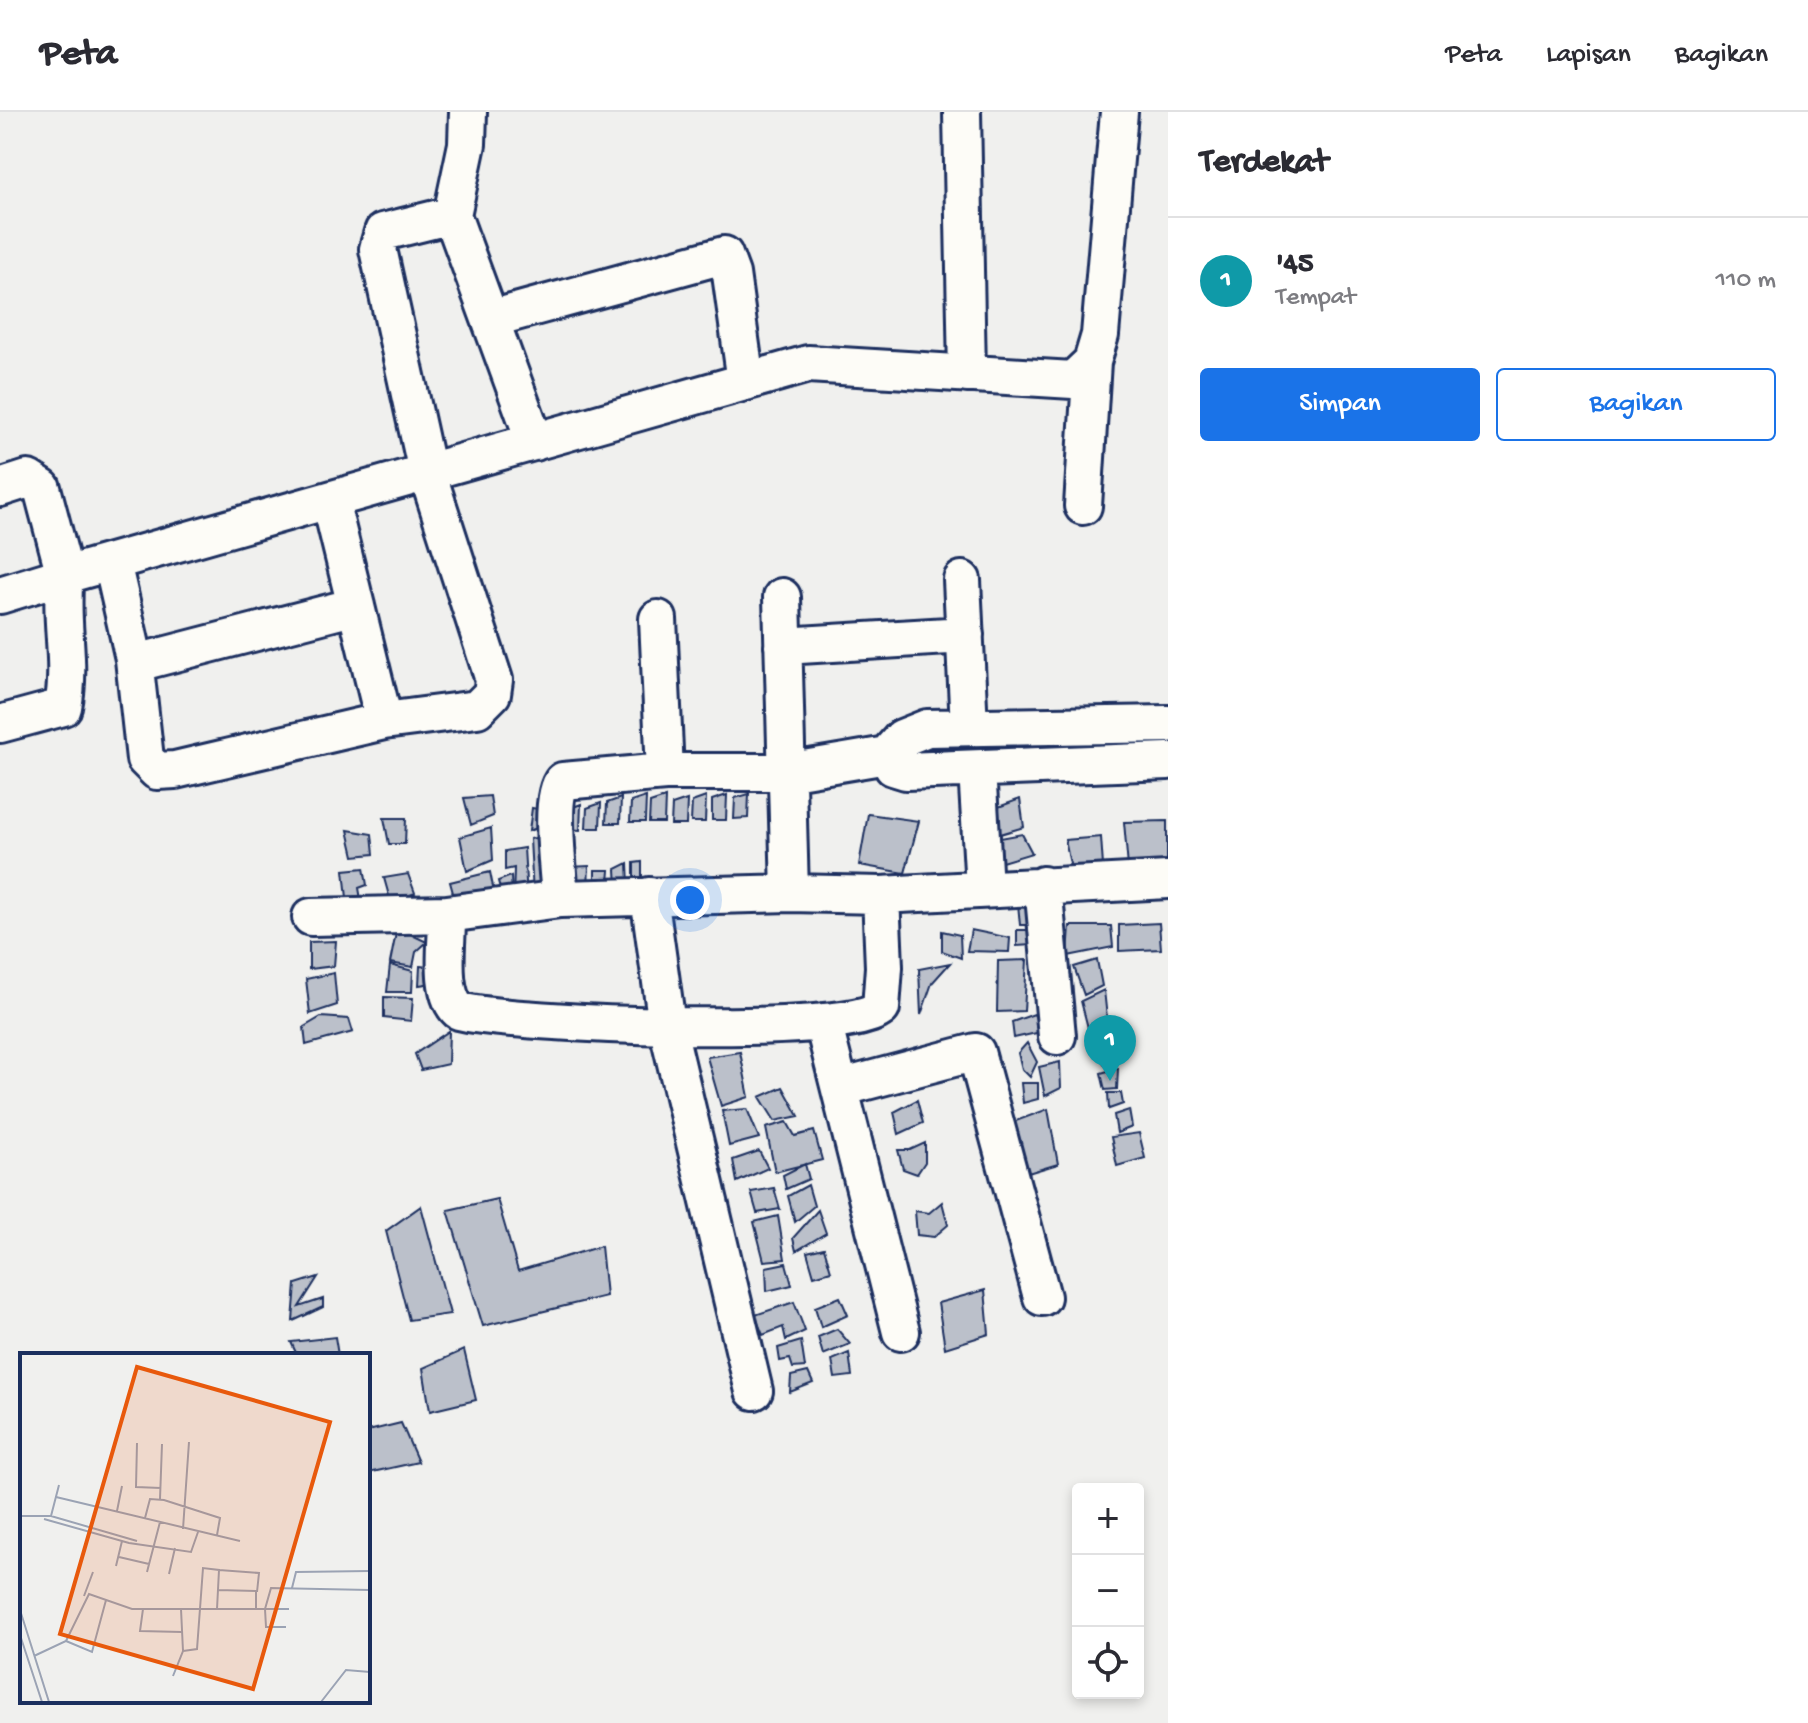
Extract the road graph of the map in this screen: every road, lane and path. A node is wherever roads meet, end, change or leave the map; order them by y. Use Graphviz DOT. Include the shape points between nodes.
graph roads {
  1 [pos="468,112"];
  2 [pos="962,112"];
  3 [pos="1119,112"];
  4 [pos="452,215"];
  5 [pos="490,319"];
  6 [pos="1092,362"];
  7 [pos="967,374"];
  8 [pos="746,382"];
  9 [pos="535,442"];
  10 [pos="427,472"];
  11 [pos="0,488"];
  12 [pos="330,500"];
  13 [pos="1083,506"];
  14 [pos="112,562"];
  15 [pos="65,575"];
  16 [pos="962,580"];
  17 [pos="0,595"];
  18 [pos="782,597"];
  19 [pos="356,606"];
  20 [pos="658,619"];
  21 [pos="965,635"];
  22 [pos="783,646"];
  23 [pos="134,659"];
  24 [pos="384,721"];
  25 [pos="0,724"];
  26 [pos="1168,724"];
  27 [pos="969,727"];
  28 [pos="887,755"];
  29 [pos="1168,761"];
  30 [pos="977,769"];
  31 [pos="665,772"];
  32 [pos="786,772"];
  33 [pos="1168,880"];
  34 [pos="1043,885"];
  35 [pos="984,888"];
  36 [pos="790,893"];
  37 [pos="881,895"];
  38 [pos="649,896"];
  39 [pos="560,899"];
  40 [pos="447,914"];
  41 [pos="311,917"];
  42 [pos="823,1022"];
  43 [pos="667,1025"];
  44 [pos="1057,1036"];
  45 [pos="840,1088"];
  46 [pos="1042,1297"];
  47 [pos="901,1332"];
  48 [pos="754,1391"];
  1 -- 4 [label="street"];
  2 -- 7 [label="street"];
  3 -- 6 [label="street" via="1100,335"];
  4 -- 5 [label="street"];
  4 -- 10 [label="street" via="383,232 378,249"];
  5 -- 8 [label="street" via="724,255"];
  5 -- 9 [label="street"];
  6 -- 7 [label="street" via="1073,380"];
  6 -- 13 [label="street"];
  7 -- 8 [label="street" via="808,364"];
  8 -- 9 [label="street"];
  9 -- 10 [label="street"];
  10 -- 12 [label="street"];
  10 -- 24 [label="street" via="494,680 492,694 477,709"];
  11 -- 15 [label="street" via="28,479 42,488"];
  12 -- 14 [label="street"];
  12 -- 19 [label="street"];
  14 -- 15 [label="street"];
  14 -- 23 [label="street"];
  15 -- 17 [label="street"];
  15 -- 25 [label="street" via="61,606 69,676 63,707"];
  16 -- 21 [label="street"];
  18 -- 22 [label="street"];
  19 -- 23 [label="street" via="144,661"];
  19 -- 24 [label="street"];
  20 -- 31 [label="street"];
  21 -- 22 [label="street"];
  21 -- 27 [label="street"];
  22 -- 32 [label="street"];
  23 -- 24 [label="street" via="145,759 157,771"];
  26 -- 27 [label="street"];
  27 -- 28 [label="street" via="911,733"];
  28 -- 30 [label="street" via="893,767 906,771"];
  28 -- 32 [label="street"];
  29 -- 30 [label="street"];
  30 -- 35 [label="street"];
  31 -- 32 [label="street"];
  31 -- 39 [label="street" via="560,784"];
  32 -- 36 [label="street"];
  33 -- 34 [label="street"];
  34 -- 35 [label="street"];
  34 -- 44 [label="street"];
  35 -- 37 [label="street"];
  36 -- 37 [label="street"];
  36 -- 38 [label="street"];
  37 -- 42 [label="street" via="881,1008 862,1019"];
  38 -- 39 [label="street"];
  38 -- 43 [label="street"];
  39 -- 40 [label="street"];
  40 -- 41 [label="street"];
  40 -- 43 [label="street" via="448,992 459,1011"];
  42 -- 43 [label="street"];
  42 -- 45 [label="street"];
  43 -- 48 [label="street"];
  45 -- 46 [label="street" via="976,1052"];
  45 -- 47 [label="street"];
}
